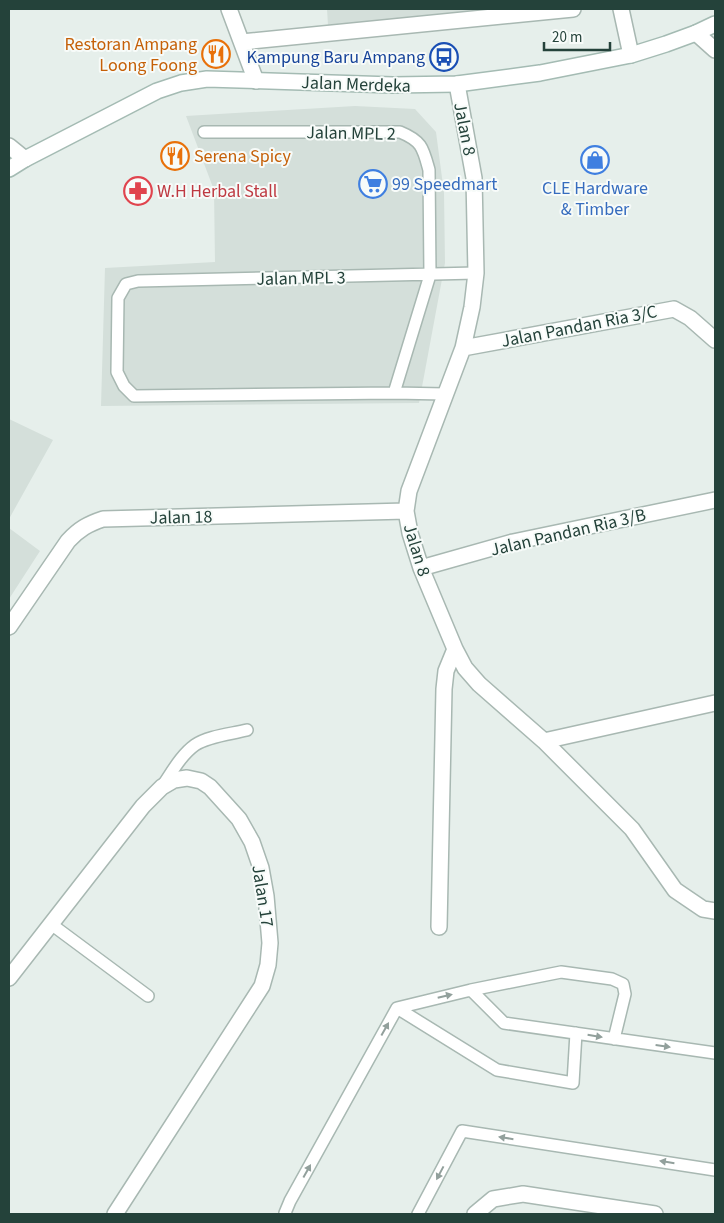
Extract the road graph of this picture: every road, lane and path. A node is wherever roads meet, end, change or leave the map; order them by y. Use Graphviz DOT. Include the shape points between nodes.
graph roads {
  1 [pos="229,9"];
  2 [pos="573,9"];
  3 [pos="621,9"];
  4 [pos="715,24"];
  5 [pos="696,33"];
  6 [pos="242,42"];
  7 [pos="715,50"];
  8 [pos="631,55"];
  9 [pos="256,81"];
  10 [pos="456,84"];
  11 [pos="204,132"];
  12 [pos="9,146"];
  13 [pos="25,159"];
  14 [pos="9,169"];
  15 [pos="476,273"];
  16 [pos="430,275"];
  17 [pos="715,340"];
  18 [pos="463,348"];
  19 [pos="394,393"];
  20 [pos="445,394"];
  21 [pos="715,500"];
  22 [pos="406,512"];
  23 [pos="421,568"];
  24 [pos="9,627"];
  25 [pos="454,649"];
  26 [pos="715,703"];
  27 [pos="247,730"];
  28 [pos="544,741"];
  29 [pos="162,786"];
  30 [pos="715,911"];
  31 [pos="51,924"];
  32 [pos="439,927"];
  33 [pos="9,978"];
  34 [pos="471,990"];
  35 [pos="148,996"];
  36 [pos="397,1008"];
  37 [pos="576,1033"];
  38 [pos="614,1039"];
  39 [pos="715,1053"];
  40 [pos="715,1170"];
  41 [pos="115,1214"];
  42 [pos="286,1214"];
  43 [pos="418,1214"];
  44 [pos="476,1214"];
  45 [pos="654,1214"];
  1 -- 6 [label="street"];
  2 -- 6 [label="street"];
  3 -- 8 [label="street"];
  4 -- 5 [label="street, Jalan Merdeka"];
  5 -- 7 [label="street"];
  5 -- 8 [label="street, Jalan Merdeka"];
  6 -- 9 [label="street"];
  8 -- 10 [label="street, Jalan Merdeka"];
  9 -- 10 [label="street, Jalan Merdeka" via="420,86"];
  9 -- 13 [label="street, Jalan Merdeka" via="207,79 156,91"];
  10 -- 15 [label="street, Jalan 8" via="474,178"];
  11 -- 16 [label="lane, Jalan MPL 2" via="400,132 413,138 426,156 429,170"];
  12 -- 13 [label="street"];
  13 -- 14 [label="street, Jalan Merdeka"];
  15 -- 16 [label="lane, Jalan MPL 3"];
  15 -- 18 [label="street, Jalan 8"];
  16 -- 19 [label="lane, Jalan MPL 2"];
  16 -- 19 [label="lane, Jalan MPL 3" via="138,281 126,284 118,298 117,372 134,396"];
  17 -- 18 [label="street, Jalan Pandan Ria 3/C" via="674,309"];
  18 -- 20 [label="street, Jalan 8"];
  19 -- 20 [label="lane"];
  20 -- 22 [label="street, Jalan 8" via="409,491"];
  21 -- 23 [label="street, Jalan Pandan Ria 3/B" via="513,542"];
  22 -- 23 [label="street, Jalan 8"];
  22 -- 24 [label="street, Jalan 18" via="103,519 78,531 68,541"];
  23 -- 25 [label="street, Jalan 8"];
  25 -- 28 [label="street, Jalan 8" via="479,684"];
  25 -- 32 [label="street" via="444,689"];
  26 -- 28 [label="street"];
  27 -- 29 [label="lane" via="205,740 195,746"];
  28 -- 30 [label="street, Jalan 8" via="632,829 675,890 702,909"];
  29 -- 31 [label="street, Jalan 17"];
  29 -- 41 [label="street, Jalan 17" via="187,778 200,781 210,787 239,819 261,868 270,942 268,965 262,986"];
  31 -- 33 [label="street, Jalan 17"];
  31 -- 35 [label="lane"];
  36 -- 34 [label="lane, one-way"];
  34 -- 37 [label="lane" via="504,1023"];
  34 -- 38 [label="lane" via="561,972 612,979 623,984 625,994"];
  36 -- 37 [label="lane" via="497,1070 573,1083"];
  42 -- 36 [label="lane, one-way" via="290,1201"];
  37 -- 38 [label="lane, one-way"];
  38 -- 39 [label="lane, one-way"];
  40 -- 43 [label="lane, one-way" via="462,1131"];
  44 -- 45 [label="street" via="493,1199 523,1194"];
}
